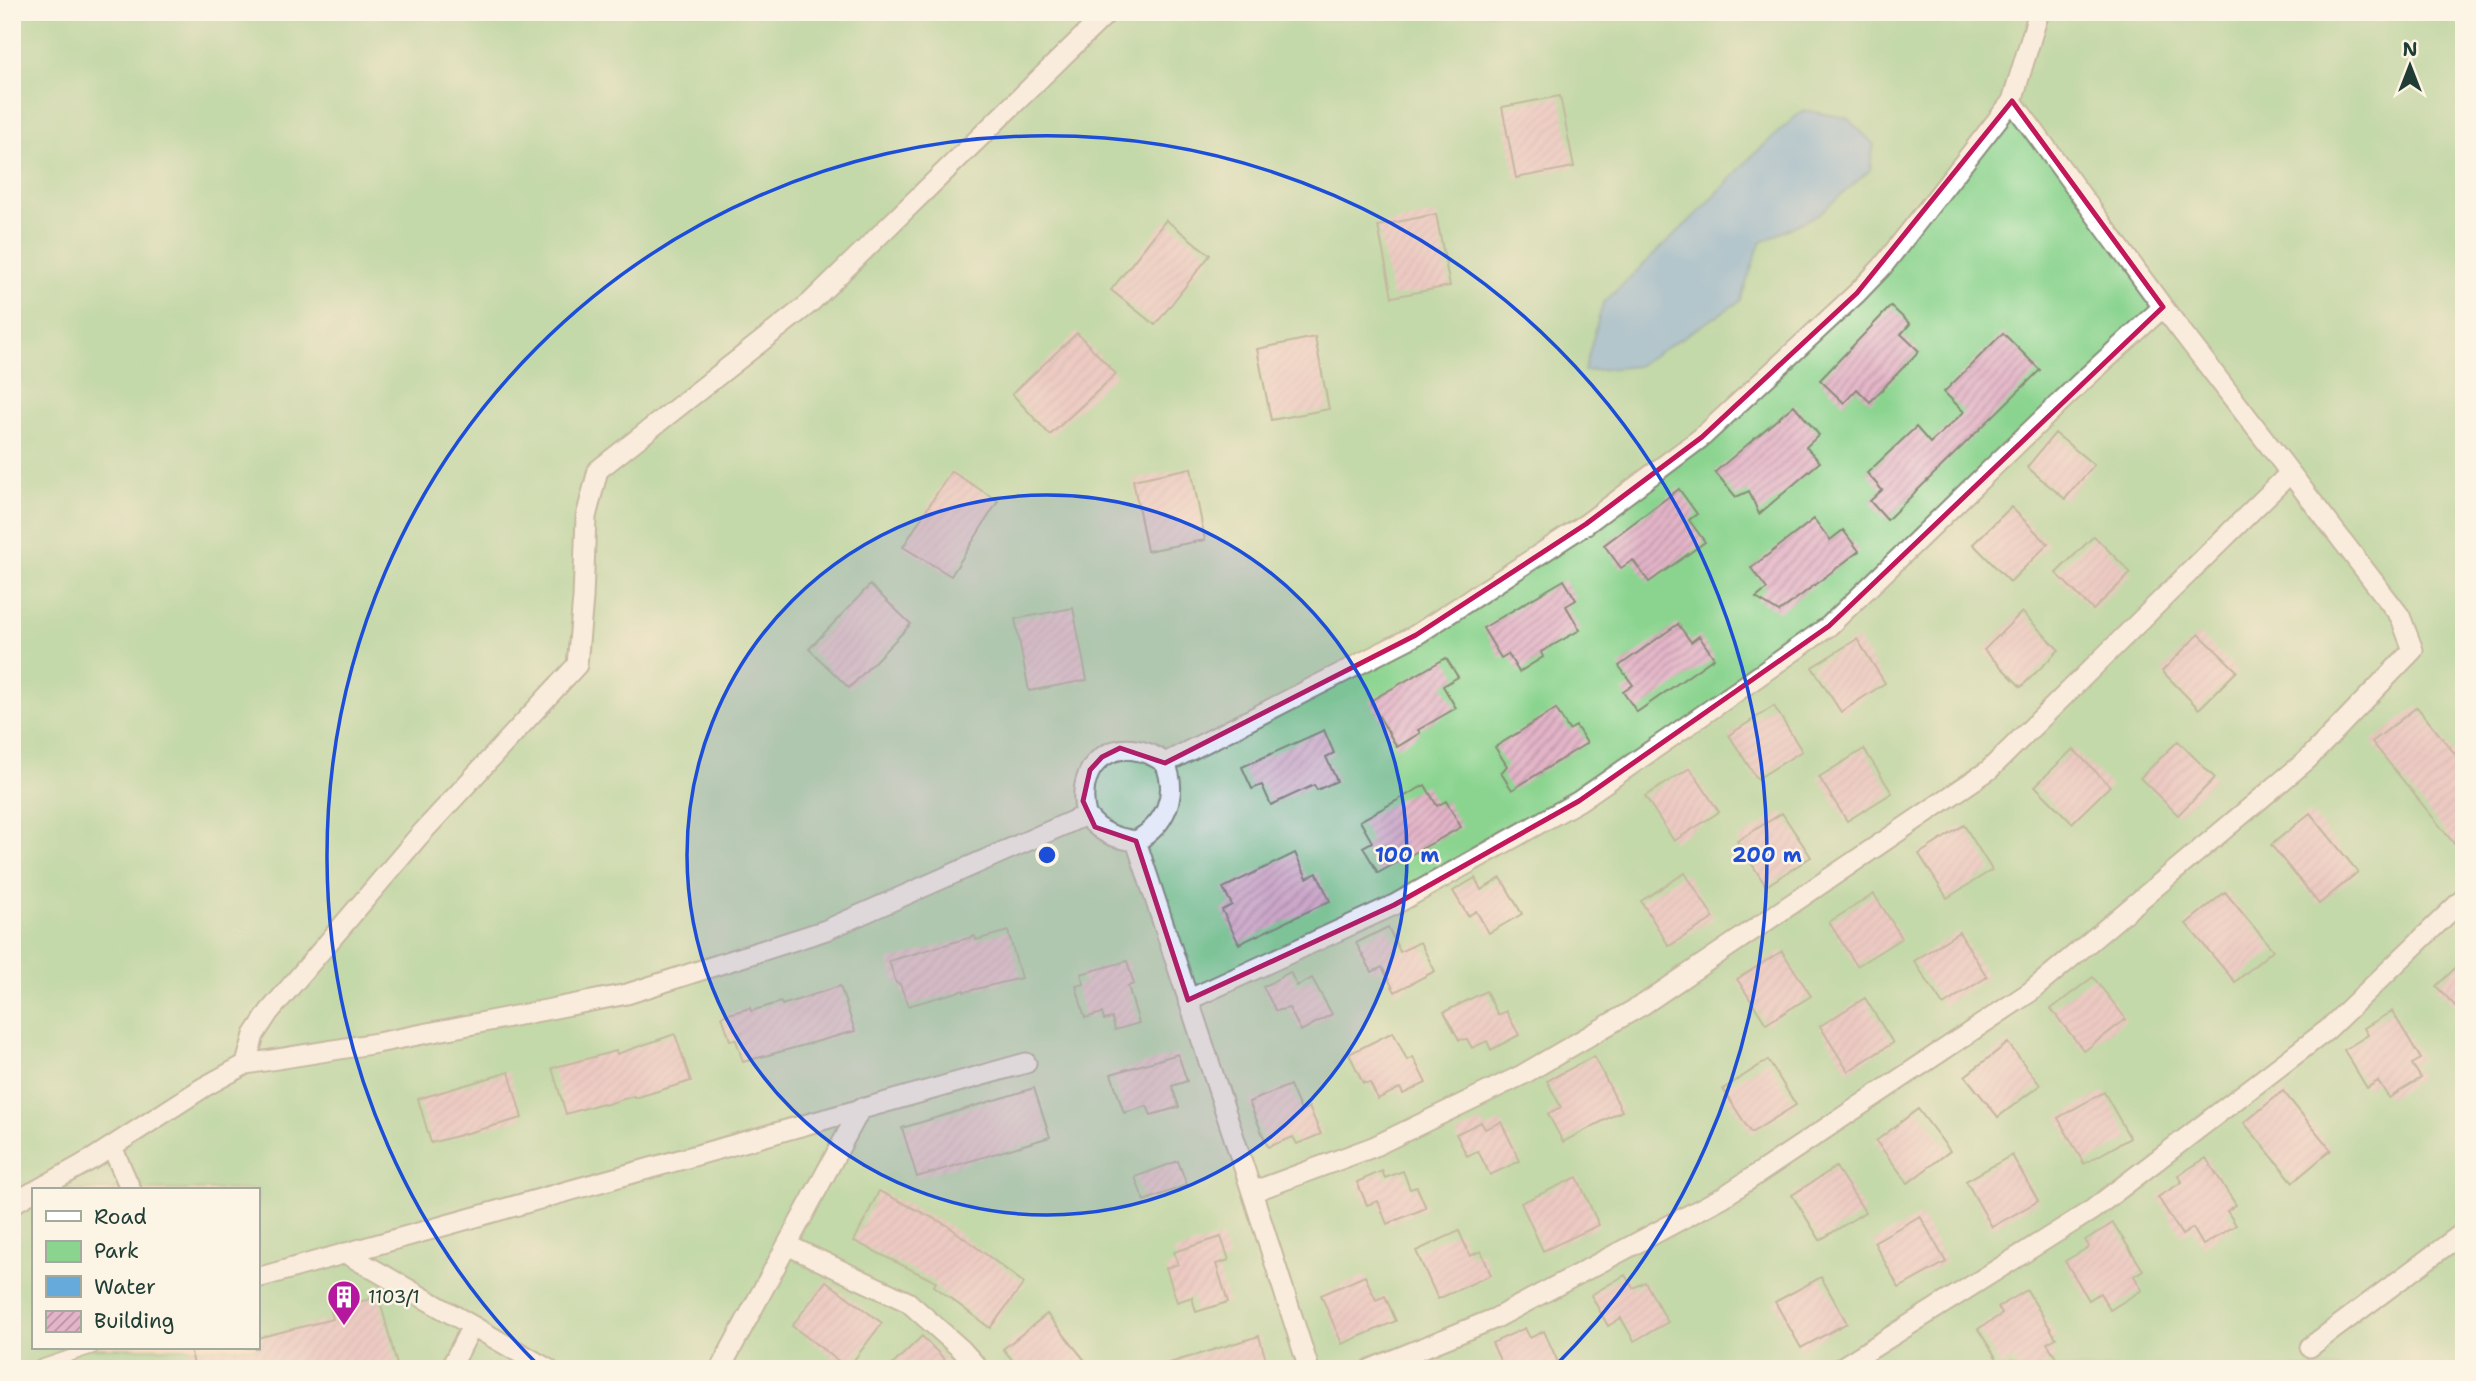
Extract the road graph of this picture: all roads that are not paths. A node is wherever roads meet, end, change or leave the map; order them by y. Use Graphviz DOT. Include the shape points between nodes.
graph roads {
  1 [pos="1108,12"];
  2 [pos="2039,12"];
  3 [pos="2012,101"];
  4 [pos="2163,307"];
  5 [pos="2290,474"];
  6 [pos="1165,763"];
  7 [pos="1086,815"];
  8 [pos="1136,841"];
  9 [pos="2464,898"];
  10 [pos="1188,1000"];
  11 [pos="1026,1063"];
  12 [pos="246,1064"];
  13 [pos="861,1108"];
  14 [pos="112,1147"];
  15 [pos="40,1188"];
  16 [pos="130,1188"];
  17 [pos="1252,1192"];
  18 [pos="32,1193"];
  19 [pos="12,1204"];
  20 [pos="2464,1232"];
  21 [pos="787,1245"];
  22 [pos="345,1253"];
  23 [pos="259,1277"];
  24 [pos="472,1326"];
  25 [pos="2310,1347"];
  26 [pos="87,1350"];
  27 [pos="31,1369"];
  28 [pos="450,1369"];
  29 [pos="548,1369"];
  30 [pos="720,1369"];
  31 [pos="979,1369"];
  32 [pos="1309,1369"];
  33 [pos="1371,1369"];
  34 [pos="1839,1369"];
  1 -- 12 [label="street" via="810,303 598,470 586,517 577,665 418,838 269,1012 254,1035"];
  2 -- 3 [label="street"];
  3 -- 4 [label="street"];
  3 -- 6 [label="street" via="1882,267 1702,437 1586,524 1416,635"];
  4 -- 5 [label="street"];
  4 -- 10 [label="street" via="1829,626 1756,678 1579,802 1394,905"];
  5 -- 17 [label="street" via="1978,778 1644,1004 1522,1075 1373,1147"];
  5 -- 33 [label="street" via="2400,616 2413,650 2307,760 2030,992 1724,1197 1496,1318"];
  6 -- 7 [label="street" via="1143,751 1120,748 1102,757 1084,786"];
  6 -- 8 [label="street" via="1172,789 1168,808 1150,834"];
  7 -- 8 [label="street" via="1108,835"];
  7 -- 12 [label="street" via="826,930 627,994"];
  8 -- 10 [label="street"];
  9 -- 34 [label="street" via="2327,1030 2092,1210"];
  10 -- 17 [label="street"];
  11 -- 13 [label="street"];
  12 -- 14 [label="street"];
  13 -- 21 [label="street"];
  13 -- 22 [label="street"];
  14 -- 15 [label="street"];
  14 -- 16 [label="street"];
  17 -- 32 [label="street"];
  18 -- 19 [label="street"];
  20 -- 25 [label="street"];
  21 -- 30 [label="street"];
  21 -- 31 [label="street" via="908,1302"];
  22 -- 23 [label="street"];
  22 -- 24 [label="street"];
  24 -- 28 [label="street"];
  24 -- 29 [label="street"];
  26 -- 27 [label="lane"];
}
